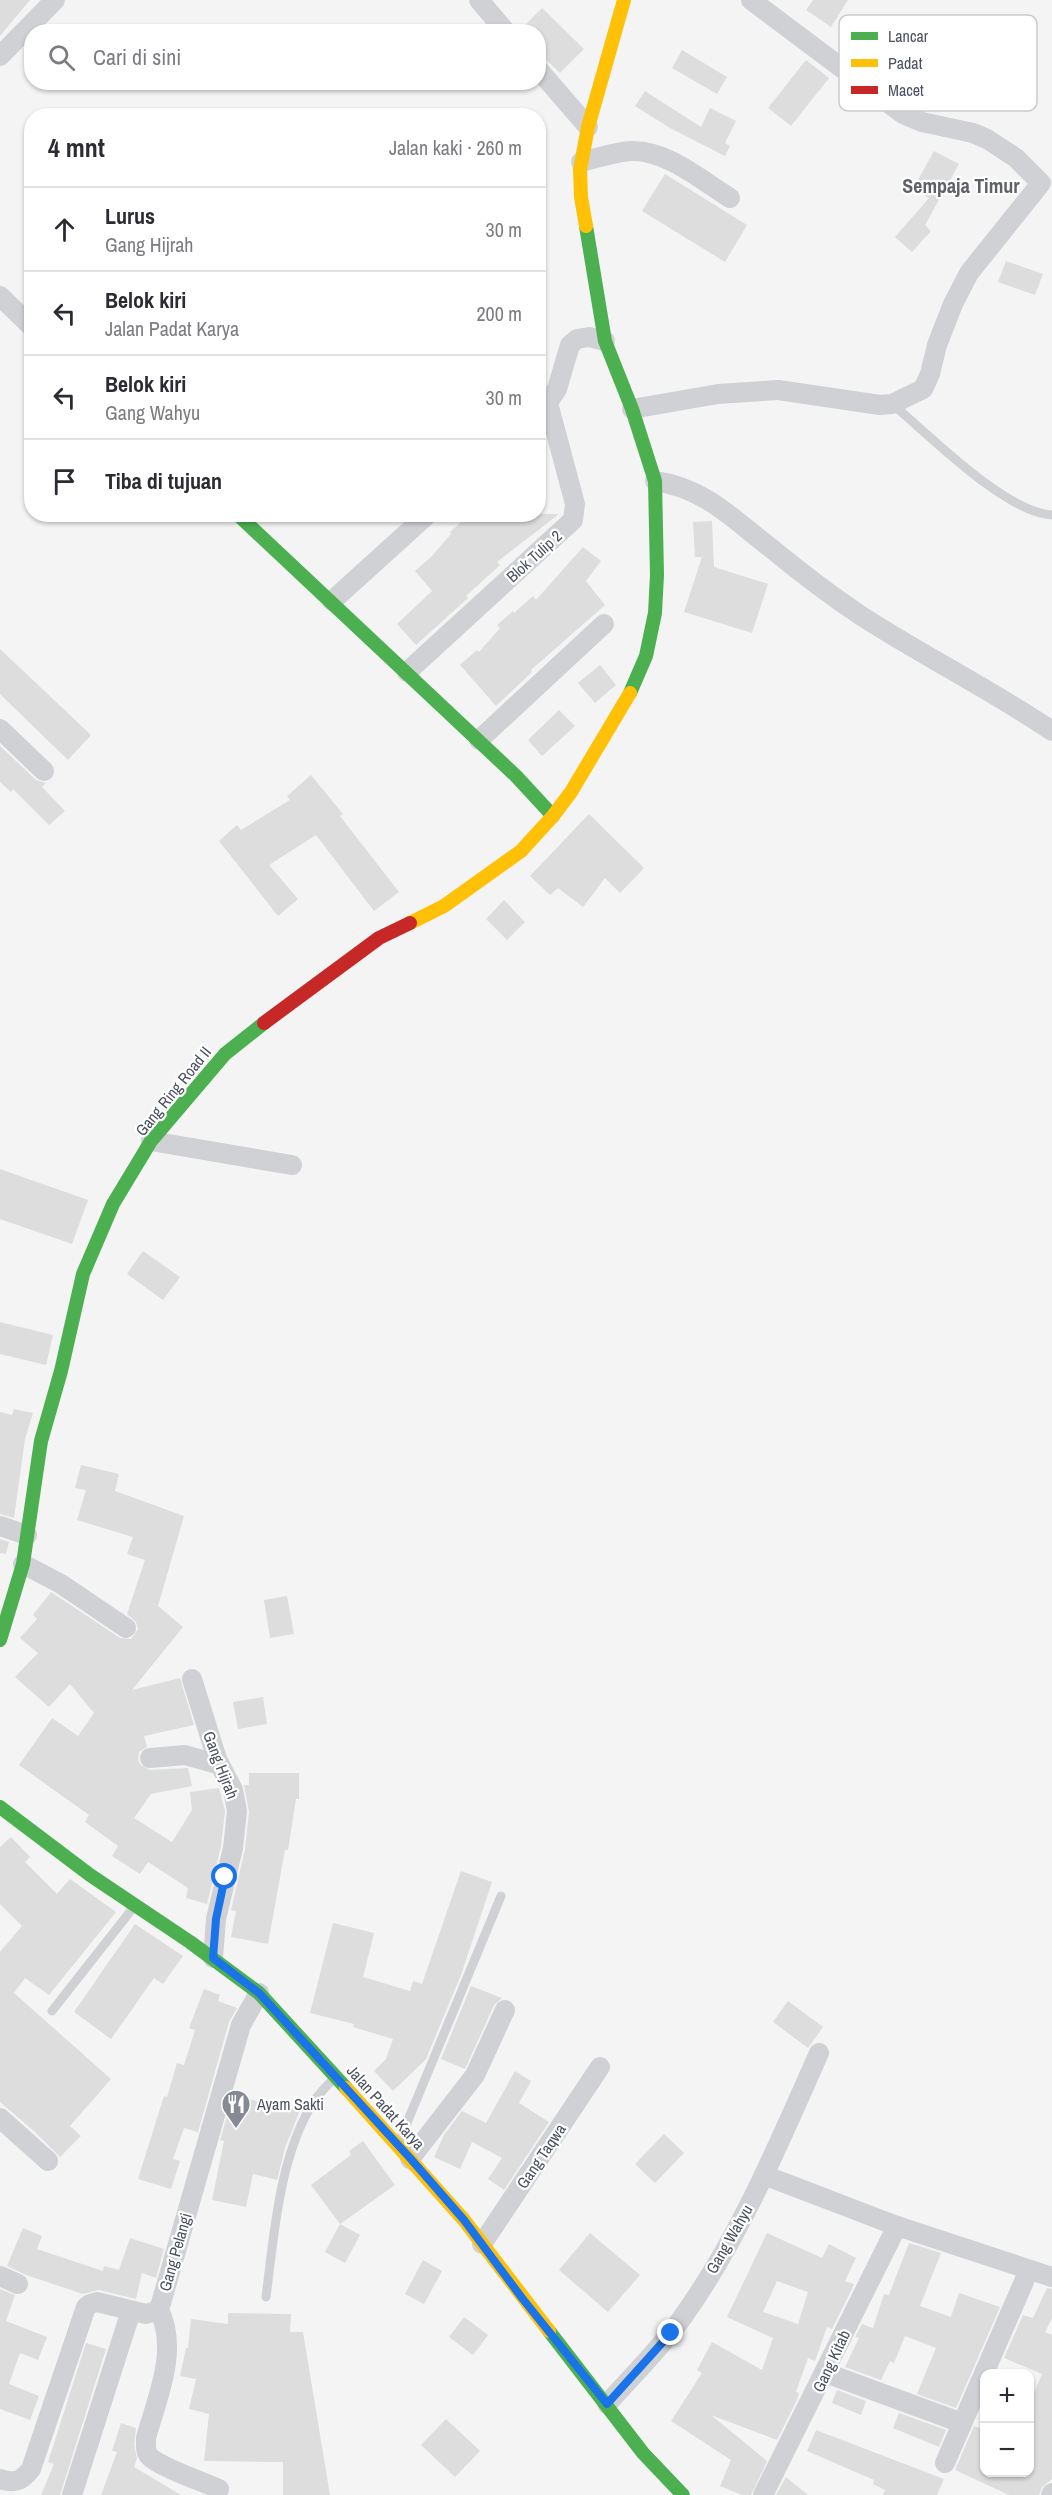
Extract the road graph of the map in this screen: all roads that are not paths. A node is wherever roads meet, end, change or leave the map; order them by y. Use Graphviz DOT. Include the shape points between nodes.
graph roads {
  1 [pos="55,0"];
  2 [pos="479,0"];
  3 [pos="624,0"];
  4 [pos="751,0"];
  5 [pos="31,24"];
  6 [pos="499,24"];
  7 [pos="24,32"];
  8 [pos="0,56"];
  9 [pos="839,66"];
  10 [pos="546,78"];
  11 [pos="899,111"];
  12 [pos="588,127"];
  13 [pos="581,162"];
  14 [pos="1046,186"];
  15 [pos="730,198"];
  16 [pos="0,296"];
  17 [pos="24,319"];
  18 [pos="605,341"];
  19 [pos="892,404"];
  20 [pos="546,405"];
  21 [pos="632,409"];
  22 [pos="546,418"];
  23 [pos="656,482"];
  24 [pos="1052,515"];
  25 [pos="246,522"];
  26 [pos="419,522"];
  27 [pos="332,601"];
  28 [pos="604,624"];
  29 [pos="407,672"];
  30 [pos="0,729"];
  31 [pos="1052,731"];
  32 [pos="479,740"];
  33 [pos="44,771"];
  34 [pos="553,816"];
  35 [pos="151,1141"];
  36 [pos="292,1165"];
  37 [pos="0,1526"];
  38 [pos="27,1535"];
  39 [pos="23,1564"];
  40 [pos="126,1628"];
  41 [pos="0,1640"];
  42 [pos="192,1680"];
  43 [pos="150,1758"];
  44 [pos="220,1765"];
  45 [pos="0,1807"];
  46 [pos="501,1896"];
  47 [pos="134,1906"];
  48 [pos="213,1958"];
  49 [pos="259,1993"];
  50 [pos="505,2010"];
  51 [pos="52,2011"];
  52 [pos="819,2053"];
  53 [pos="600,2067"];
  54 [pos="336,2076"];
  55 [pos="0,2118"];
  56 [pos="404,2152"];
  57 [pos="48,2161"];
  58 [pos="764,2175"];
  59 [pos="897,2226"];
  60 [pos="482,2244"];
  61 [pos="1029,2270"];
  62 [pos="0,2276"];
  63 [pos="1052,2277"];
  64 [pos="18,2284"];
  65 [pos="266,2297"];
  66 [pos="159,2310"];
  67 [pos="131,2311"];
  68 [pos="826,2373"];
  69 [pos="607,2404"];
  70 [pos="962,2423"];
  71 [pos="945,2463"];
  72 [pos="0,2479"];
  73 [pos="219,2488"];
  74 [pos="72,2495"];
  75 [pos="683,2495"];
  76 [pos="763,2495"];
  1 -- 5 [label="street"];
  2 -- 6 [label="street"];
  3 -- 12 [label="street, Gang Ring Road II"];
  4 -- 9 [label="street"];
  7 -- 8 [label="street"];
  10 -- 12 [label="street"];
  11 -- 14 [label="street" via="922,122 987,139 1016,158"];
  12 -- 13 [label="street, Gang Ring Road II"];
  13 -- 15 [label="street" via="644,151 668,159"];
  13 -- 18 [label="street, Gang Ring Road II" via="580,197"];
  14 -- 19 [label="street" via="969,273 943,328 927,383 915,394"];
  16 -- 17 [label="street"];
  18 -- 20 [label="street" via="589,337 570,345 557,390"];
  18 -- 21 [label="street, Gang Ring Road II"];
  19 -- 21 [label="street" via="778,390 718,394"];
  19 -- 24 [label="lane" via="997,492 1019,505"];
  21 -- 23 [label="street, Gang Ring Road II"];
  22 -- 29 [label="street, Blok Tulip 2" via="575,504 573,520"];
  23 -- 31 [label="street" via="706,497 859,614"];
  23 -- 34 [label="street, Gang Ring Road II" via="657,575 646,656 620,712"];
  25 -- 27 [label="street"];
  26 -- 27 [label="street"];
  27 -- 29 [label="street"];
  28 -- 32 [label="street"];
  29 -- 32 [label="street"];
  30 -- 33 [label="street"];
  32 -- 34 [label="street"];
  34 -- 35 [label="street, Gang Ring Road II" via="521,851 444,906 379,938 225,1054"];
  35 -- 36 [label="street"];
  35 -- 38 [label="street, Gang Ring Road II" via="113,1204 82,1274 42,1441"];
  37 -- 38 [label="street"];
  38 -- 39 [label="street, Gang Ring Road II"];
  39 -- 40 [label="street" via="61,1584"];
  39 -- 41 [label="street, Gang Ring Road II"];
  42 -- 44 [label="street, Gang Hijrah"];
  43 -- 44 [label="street" via="185,1755"];
  44 -- 48 [label="street, Gang Hijrah" via="233,1790 237,1811 233,1848 216,1919"];
  45 -- 47 [label="street, Jalan Padat Karya"];
  46 -- 56 [label="lane"];
  47 -- 48 [label="street, Jalan Padat Karya"];
  47 -- 51 [label="lane"];
  48 -- 49 [label="street, Jalan Padat Karya"];
  49 -- 54 [label="street, Jalan Padat Karya"];
  49 -- 66 [label="street, Gang Pelangi" via="241,2025"];
  50 -- 56 [label="street" via="475,2075"];
  52 -- 58 [label="street, Gang Wahyu"];
  53 -- 60 [label="street, Gang Taqwa"];
  54 -- 56 [label="street, Jalan Padat Karya"];
  54 -- 65 [label="lane" via="312,2104 285,2174"];
  55 -- 57 [label="street"];
  56 -- 60 [label="street, Jalan Padat Karya"];
  58 -- 59 [label="street"];
  58 -- 69 [label="street, Gang Wahyu" via="683,2318"];
  59 -- 61 [label="street"];
  59 -- 68 [label="street, Gang Kitab"];
  60 -- 69 [label="street, Jalan Padat Karya"];
  61 -- 63 [label="street"];
  61 -- 70 [label="street"];
  62 -- 64 [label="street"];
  66 -- 67 [label="street, Gang Pelangi" via="146,2314"];
  66 -- 73 [label="street" via="166,2323 168,2345 146,2438 148,2455"];
  67 -- 72 [label="street, Gang Pelangi" via="97,2302 86,2307 31,2469 15,2482"];
  67 -- 74 [label="street"];
  68 -- 70 [label="street"];
  68 -- 76 [label="street, Gang Kitab"];
  69 -- 75 [label="street, Jalan Padat Karya" via="643,2453"];
  70 -- 71 [label="street"];
}
